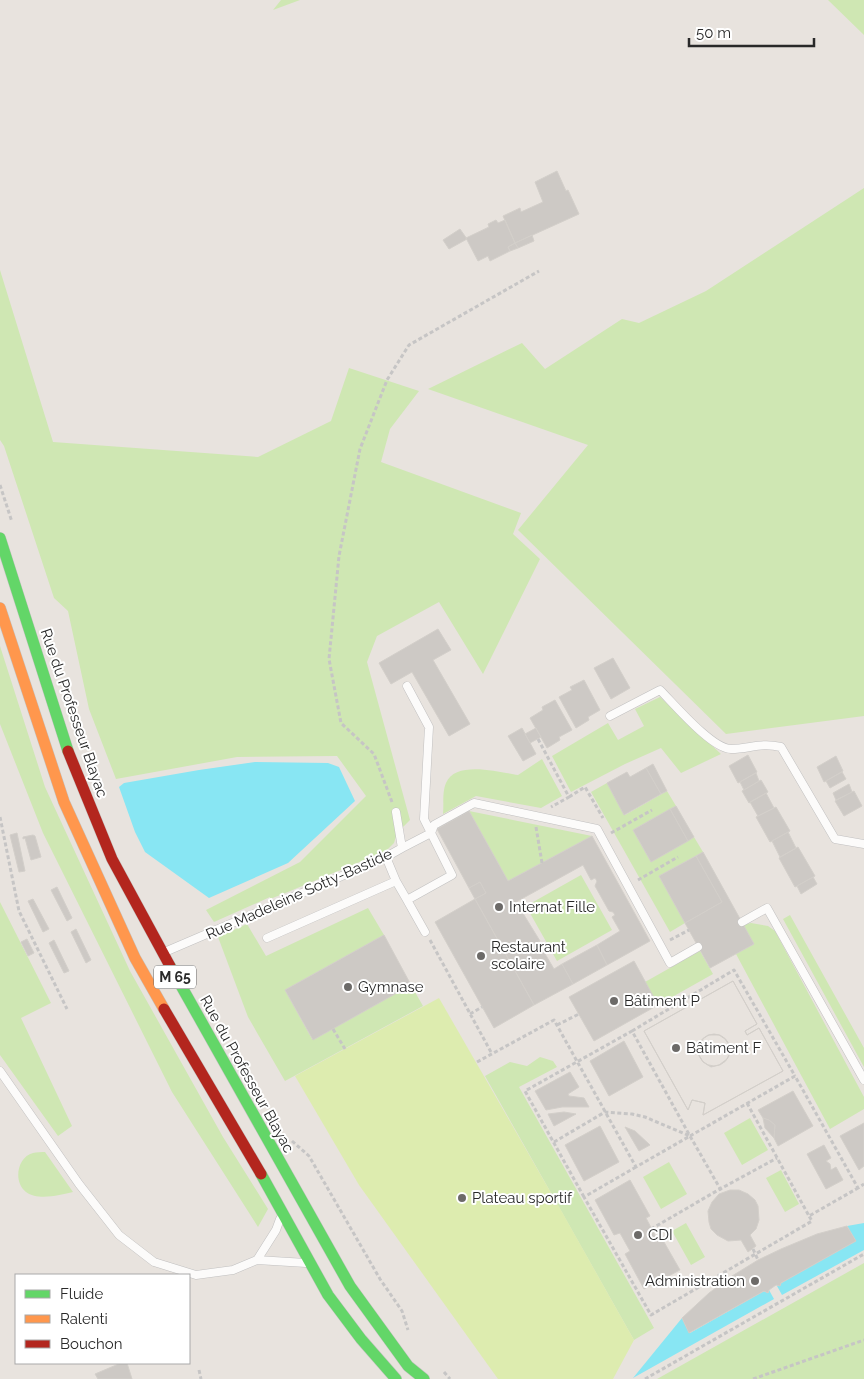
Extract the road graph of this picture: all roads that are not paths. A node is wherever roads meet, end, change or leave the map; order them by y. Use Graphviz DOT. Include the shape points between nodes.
graph roads {
  1 [pos="0,538"];
  2 [pos="0,608"];
  3 [pos="408,686"];
  4 [pos="610,716"];
  5 [pos="396,812"];
  6 [pos="431,833"];
  7 [pos="864,844"];
  8 [pos="402,848"];
  9 [pos="386,857"];
  10 [pos="396,881"];
  11 [pos="407,900"];
  12 [pos="742,922"];
  13 [pos="425,932"];
  14 [pos="267,938"];
  15 [pos="698,946"];
  16 [pos="162,953"];
  17 [pos="0,1071"];
  18 [pos="864,1080"];
  19 [pos="282,1212"];
  20 [pos="257,1260"];
  21 [pos="311,1263"];
  22 [pos="396,1379"];
  23 [pos="424,1379"];
  1 -- 16 [label="main road, Rue du Professeur Blayac / M 65" via="72,762 112,859"];
  2 -- 19 [label="main road, M 65" via="64,802 135,958"];
  3 -- 6 [label="lane" via="429,727 424,819"];
  4 -- 7 [label="lane" via="660,690 707,737 729,749 768,744 781,747 835,839"];
  5 -- 8 [label="lane, Rue Madeleine Sotty-Bastide"];
  6 -- 8 [label="lane"];
  6 -- 11 [label="lane" via="452,875"];
  6 -- 15 [label="lane" via="434,825 474,803 596,829 670,963"];
  8 -- 9 [label="lane, Rue Madeleine Sotty-Bastide"];
  9 -- 10 [label="lane"];
  9 -- 16 [label="lane, Rue Madeleine Sotty-Bastide"];
  10 -- 11 [label="lane"];
  10 -- 14 [label="lane"];
  11 -- 13 [label="lane"];
  12 -- 18 [label="lane" via="767,908"];
  16 -- 23 [label="main road, Rue du Professeur Blayac / M 65" via="350,1286 408,1366"];
  17 -- 20 [label="lane" via="119,1235 154,1262 196,1275 232,1270"];
  19 -- 20 [label="lane" via="276,1230"];
  19 -- 21 [label="main road, M 65"];
  20 -- 21 [label="lane"];
  21 -- 22 [label="main road, M 65" via="328,1295"];
}
